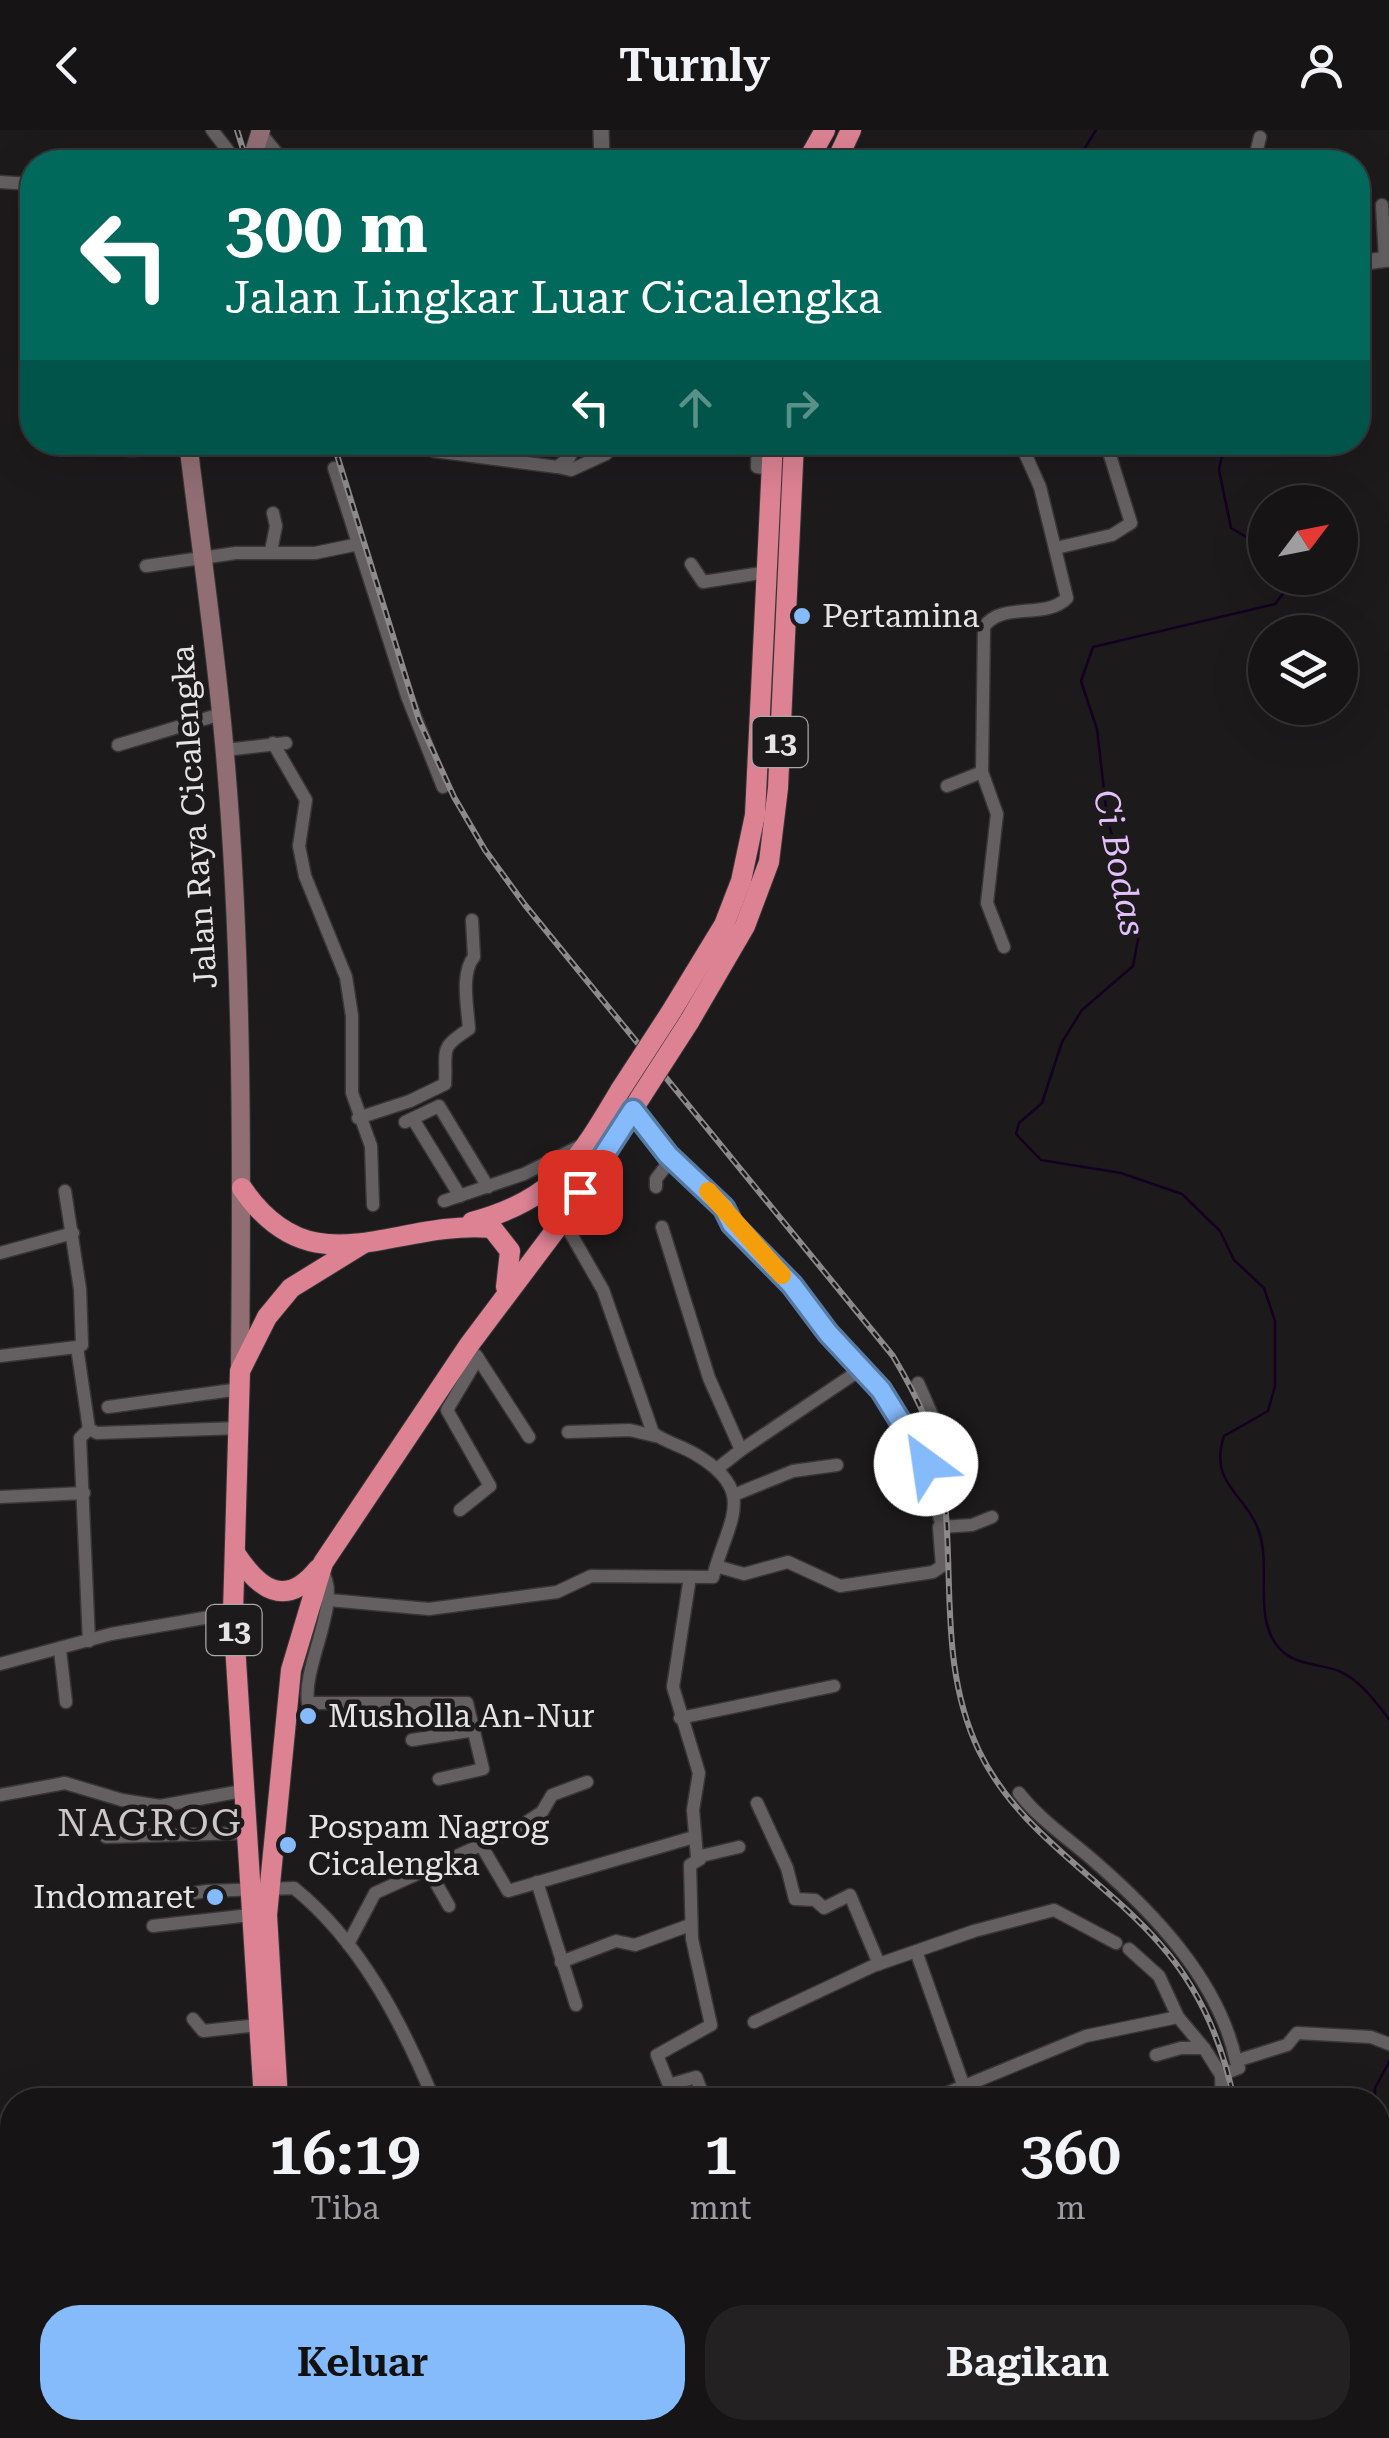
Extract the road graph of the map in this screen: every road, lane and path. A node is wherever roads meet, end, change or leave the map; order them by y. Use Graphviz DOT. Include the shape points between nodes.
graph roads {
  1 [pos="1260,137"];
  2 [pos="1257,150"];
  3 [pos="1382,204"];
  4 [pos="1387,259"];
  5 [pos="189,455"];
  6 [pos="459,455"];
  7 [pos="567,455"];
  8 [pos="604,455"];
  9 [pos="757,455"];
  10 [pos="773,455"];
  11 [pos="793,455"];
  12 [pos="1026,455"];
  13 [pos="1110,455"];
  14 [pos="558,467"];
  15 [pos="334,468"];
  16 [pos="772,469"];
  17 [pos="273,513"];
  18 [pos="359,544"];
  19 [pos="1056,548"];
  20 [pos="271,552"];
  21 [pos="202,558"];
  22 [pos="691,564"];
  23 [pos="146,566"];
  24 [pos="767,572"];
  25 [pos="221,714"];
  26 [pos="118,744"];
  27 [pos="225,750"];
  28 [pos="982,772"];
  29 [pos="947,786"];
  30 [pos="443,787"];
  31 [pos="472,920"];
  32 [pos="1004,947"];
  33 [pos="680,1017"];
  34 [pos="632,1099"];
  35 [pos="358,1118"];
  36 [pos="591,1140"];
  37 [pos="672,1158"];
  38 [pos="488,1187"];
  39 [pos="242,1188"];
  40 [pos="656,1188"];
  41 [pos="65,1191"];
  42 [pos="460,1196"];
  43 [pos="444,1201"];
  44 [pos="372,1205"];
  45 [pos="563,1220"];
  46 [pos="460,1225"];
  47 [pos="662,1227"];
  48 [pos="73,1232"];
  49 [pos="364,1243"];
  50 [pos="0,1252"];
  51 [pos="503,1299"];
  52 [pos="77,1348"];
  53 [pos="473,1351"];
  54 [pos="0,1356"];
  55 [pos="863,1368"];
  56 [pos="240,1380"];
  57 [pos="918,1383"];
  58 [pos="108,1408"];
  59 [pos="239,1428"];
  60 [pos="90,1429"];
  61 [pos="568,1432"];
  62 [pos="529,1437"];
  63 [pos="658,1437"];
  64 [pos="918,1441"];
  65 [pos="741,1450"];
  66 [pos="836,1466"];
  67 [pos="718,1468"];
  68 [pos="84,1493"];
  69 [pos="734,1495"];
  70 [pos="0,1497"];
  71 [pos="460,1510"];
  72 [pos="992,1517"];
  73 [pos="942,1526"];
  74 [pos="234,1553"];
  75 [pos="322,1566"];
  76 [pos="716,1566"];
  77 [pos="690,1577"];
  78 [pos="329,1600"];
  79 [pos="234,1613"];
  80 [pos="89,1641"];
  81 [pos="60,1650"];
  82 [pos="0,1664"];
  83 [pos="834,1686"];
  84 [pos="66,1702"];
  85 [pos="680,1718"];
  86 [pos="475,1730"];
  87 [pos="412,1740"];
  88 [pos="439,1779"];
  89 [pos="587,1782"];
  90 [pos="242,1790"];
  91 [pos="1020,1793"];
  92 [pos="0,1795"];
  93 [pos="757,1804"];
  94 [pos="246,1833"];
  95 [pos="106,1837"];
  96 [pos="694,1838"];
  97 [pos="481,1844"];
  98 [pos="739,1847"];
  99 [pos="700,1859"];
  100 [pos="428,1869"];
  101 [pos="537,1882"];
  102 [pos="249,1888"];
  103 [pos="271,1888"];
  104 [pos="132,1902"];
  105 [pos="449,1906"];
  106 [pos="250,1915"];
  107 [pos="153,1926"];
  108 [pos="690,1926"];
  109 [pos="348,1944"];
  110 [pos="916,1954"];
  111 [pos="562,1962"];
  112 [pos="878,1964"];
  113 [pos="576,2005"];
  114 [pos="1178,2017"];
  115 [pos="193,2019"];
  116 [pos="754,2022"];
  117 [pos="258,2025"];
  118 [pos="1389,2044"];
  119 [pos="1204,2048"];
  120 [pos="1156,2055"];
  121 [pos="1236,2062"];
  122 [pos="1221,2075"];
  123 [pos="964,2084"];
  124 [pos="263,2088"];
  125 [pos="277,2088"];
  126 [pos="429,2088"];
  127 [pos="700,2088"];
  128 [pos="956,2088"];
  129 [pos="1222,2088"];
  1 -- 2 [label="street"];
  3 -- 4 [label="street"];
  5 -- 21 [label="main road, Jalan Raya Cicalengka"];
  6 -- 14 [label="street"];
  7 -- 14 [label="street"];
  8 -- 14 [label="street" via="571,470"];
  9 -- 16 [label="street" via="757,467"];
  10 -- 16 [label="highway, 13"];
  11 -- 33 [label="highway, 13" via="769,862 745,926"];
  12 -- 19 [label="street"];
  13 -- 19 [label="street" via="1130,523 1110,536"];
  15 -- 18 [label="street"];
  16 -- 24 [label="highway, 13"];
  17 -- 20 [label="street"];
  18 -- 20 [label="street"];
  18 -- 30 [label="street" via="406,696"];
  19 -- 28 [label="street" via="1064,602 996,616 984,627"];
  20 -- 21 [label="street"];
  21 -- 23 [label="street"];
  21 -- 25 [label="main road, Jalan Raya Cicalengka"];
  22 -- 24 [label="street" via="703,582"];
  24 -- 33 [label="highway, 13" via="755,815 741,881"];
  25 -- 26 [label="street"];
  25 -- 27 [label="main road, Jalan Raya Cicalengka"];
  27 -- 35 [label="street" via="280,743 306,800 300,850 346,976"];
  27 -- 39 [label="main road, Jalan Raya Cicalengka"];
  28 -- 29 [label="street"];
  28 -- 32 [label="street" via="996,807 988,913"];
  31 -- 35 [label="street" via="469,1029 452,1036 444,1052 445,1084"];
  33 -- 34 [label="highway, 13, bridge"];
  34 -- 36 [label="highway, 13"];
  34 -- 37 [label="street"];
  34 -- 45 [label="highway, 13"];
  35 -- 44 [label="street" via="372,1150"];
  36 -- 38 [label="street"];
  36 -- 46 [label="highway, 13" via="541,1196"];
  37 -- 40 [label="street"];
  37 -- 55 [label="street"];
  38 -- 42 [label="street"];
  38 -- 42 [label="street" via="439,1106 409,1121"];
  39 -- 49 [label="highway" via="287,1235 329,1245"];
  39 -- 56 [label="main road, Jalan Raya Cicalengka"];
  41 -- 48 [label="street"];
  42 -- 43 [label="street"];
  45 -- 51 [label="highway, 13"];
  45 -- 63 [label="street" via="603,1290"];
  46 -- 49 [label="highway, 13"];
  46 -- 51 [label="highway" via="492,1228 510,1251"];
  47 -- 65 [label="street" via="709,1378"];
  48 -- 50 [label="street"];
  48 -- 52 [label="street" via="82,1331"];
  49 -- 56 [label="highway, 13" via="291,1288 266,1317"];
  51 -- 53 [label="highway, 13"];
  52 -- 54 [label="street"];
  52 -- 60 [label="street"];
  53 -- 62 [label="street"];
  53 -- 71 [label="street" via="447,1410 490,1486"];
  53 -- 75 [label="highway, 13"];
  55 -- 64 [label="street"];
  55 -- 65 [label="street"];
  56 -- 58 [label="street"];
  56 -- 59 [label="highway, 13"];
  57 -- 64 [label="street" via="936,1424"];
  59 -- 60 [label="street" via="102,1434"];
  59 -- 74 [label="highway, 13"];
  60 -- 68 [label="street" via="80,1438"];
  61 -- 63 [label="street" via="630,1430"];
  63 -- 67 [label="street"];
  64 -- 73 [label="street"];
  65 -- 67 [label="street"];
  66 -- 69 [label="street" via="793,1471"];
  67 -- 69 [label="street"];
  68 -- 70 [label="street"];
  68 -- 80 [label="street"];
  69 -- 76 [label="street" via="736,1512"];
  72 -- 73 [label="street"];
  73 -- 76 [label="street" via="942,1566 933,1572 840,1586 788,1562 744,1574"];
  74 -- 75 [label="highway" via="262,1587 277,1591 296,1588"];
  74 -- 79 [label="highway, 13"];
  75 -- 78 [label="street"];
  75 -- 103 [label="highway, 13" via="291,1670"];
  76 -- 77 [label="street" via="712,1578"];
  77 -- 78 [label="street" via="591,1576 557,1592 428,1608"];
  77 -- 85 [label="street" via="673,1675"];
  78 -- 86 [label="street" via="308,1703 463,1702"];
  79 -- 80 [label="street"];
  79 -- 90 [label="highway, 13"];
  80 -- 81 [label="street"];
  81 -- 82 [label="street"];
  81 -- 84 [label="street"];
  83 -- 85 [label="street"];
  85 -- 96 [label="street" via="699,1773"];
  86 -- 87 [label="street"];
  86 -- 88 [label="street" via="483,1769"];
  89 -- 97 [label="street" via="552,1795 531,1820"];
  90 -- 92 [label="street" via="160,1806 65,1782"];
  90 -- 94 [label="highway, 13"];
  91 -- 121 [label="street" via="1176,1944 1216,2010"];
  93 -- 112 [label="street" via="788,1868 795,1899 824,1908 850,1895"];
  94 -- 95 [label="street"];
  94 -- 102 [label="highway, 13"];
  96 -- 99 [label="street"];
  96 -- 101 [label="street"];
  97 -- 100 [label="street"];
  97 -- 101 [label="street" via="506,1891"];
  98 -- 99 [label="street"];
  99 -- 108 [label="street" via="690,1865"];
  100 -- 105 [label="street"];
  100 -- 109 [label="street" via="375,1893"];
  101 -- 111 [label="street"];
  102 -- 103 [label="street"];
  102 -- 104 [label="street"];
  102 -- 106 [label="highway, 13"];
  103 -- 109 [label="street" via="294,1888"];
  103 -- 125 [label="highway, 13" via="266,1934"];
  106 -- 107 [label="street"];
  106 -- 117 [label="highway, 13"];
  108 -- 111 [label="street" via="636,1945 616,1941"];
  108 -- 127 [label="street" via="712,2025 657,2056 670,2086 696,2077"];
  109 -- 126 [label="street"];
  110 -- 112 [label="street"];
  110 -- 114 [label="street" via="974,1930 1054,1910 1123,1946 1159,1976"];
  110 -- 123 [label="street"];
  111 -- 113 [label="street"];
  112 -- 116 [label="street"];
  114 -- 119 [label="street"];
  114 -- 123 [label="street" via="1086,2036"];
  115 -- 117 [label="street" via="203,2030"];
  117 -- 124 [label="highway, 13"];
  118 -- 121 [label="street" via="1297,2033 1287,2045"];
  119 -- 120 [label="street"];
  119 -- 122 [label="street"];
  121 -- 122 [label="street" via="1239,2068"];
  122 -- 129 [label="street"];
  123 -- 128 [label="street"];
}
